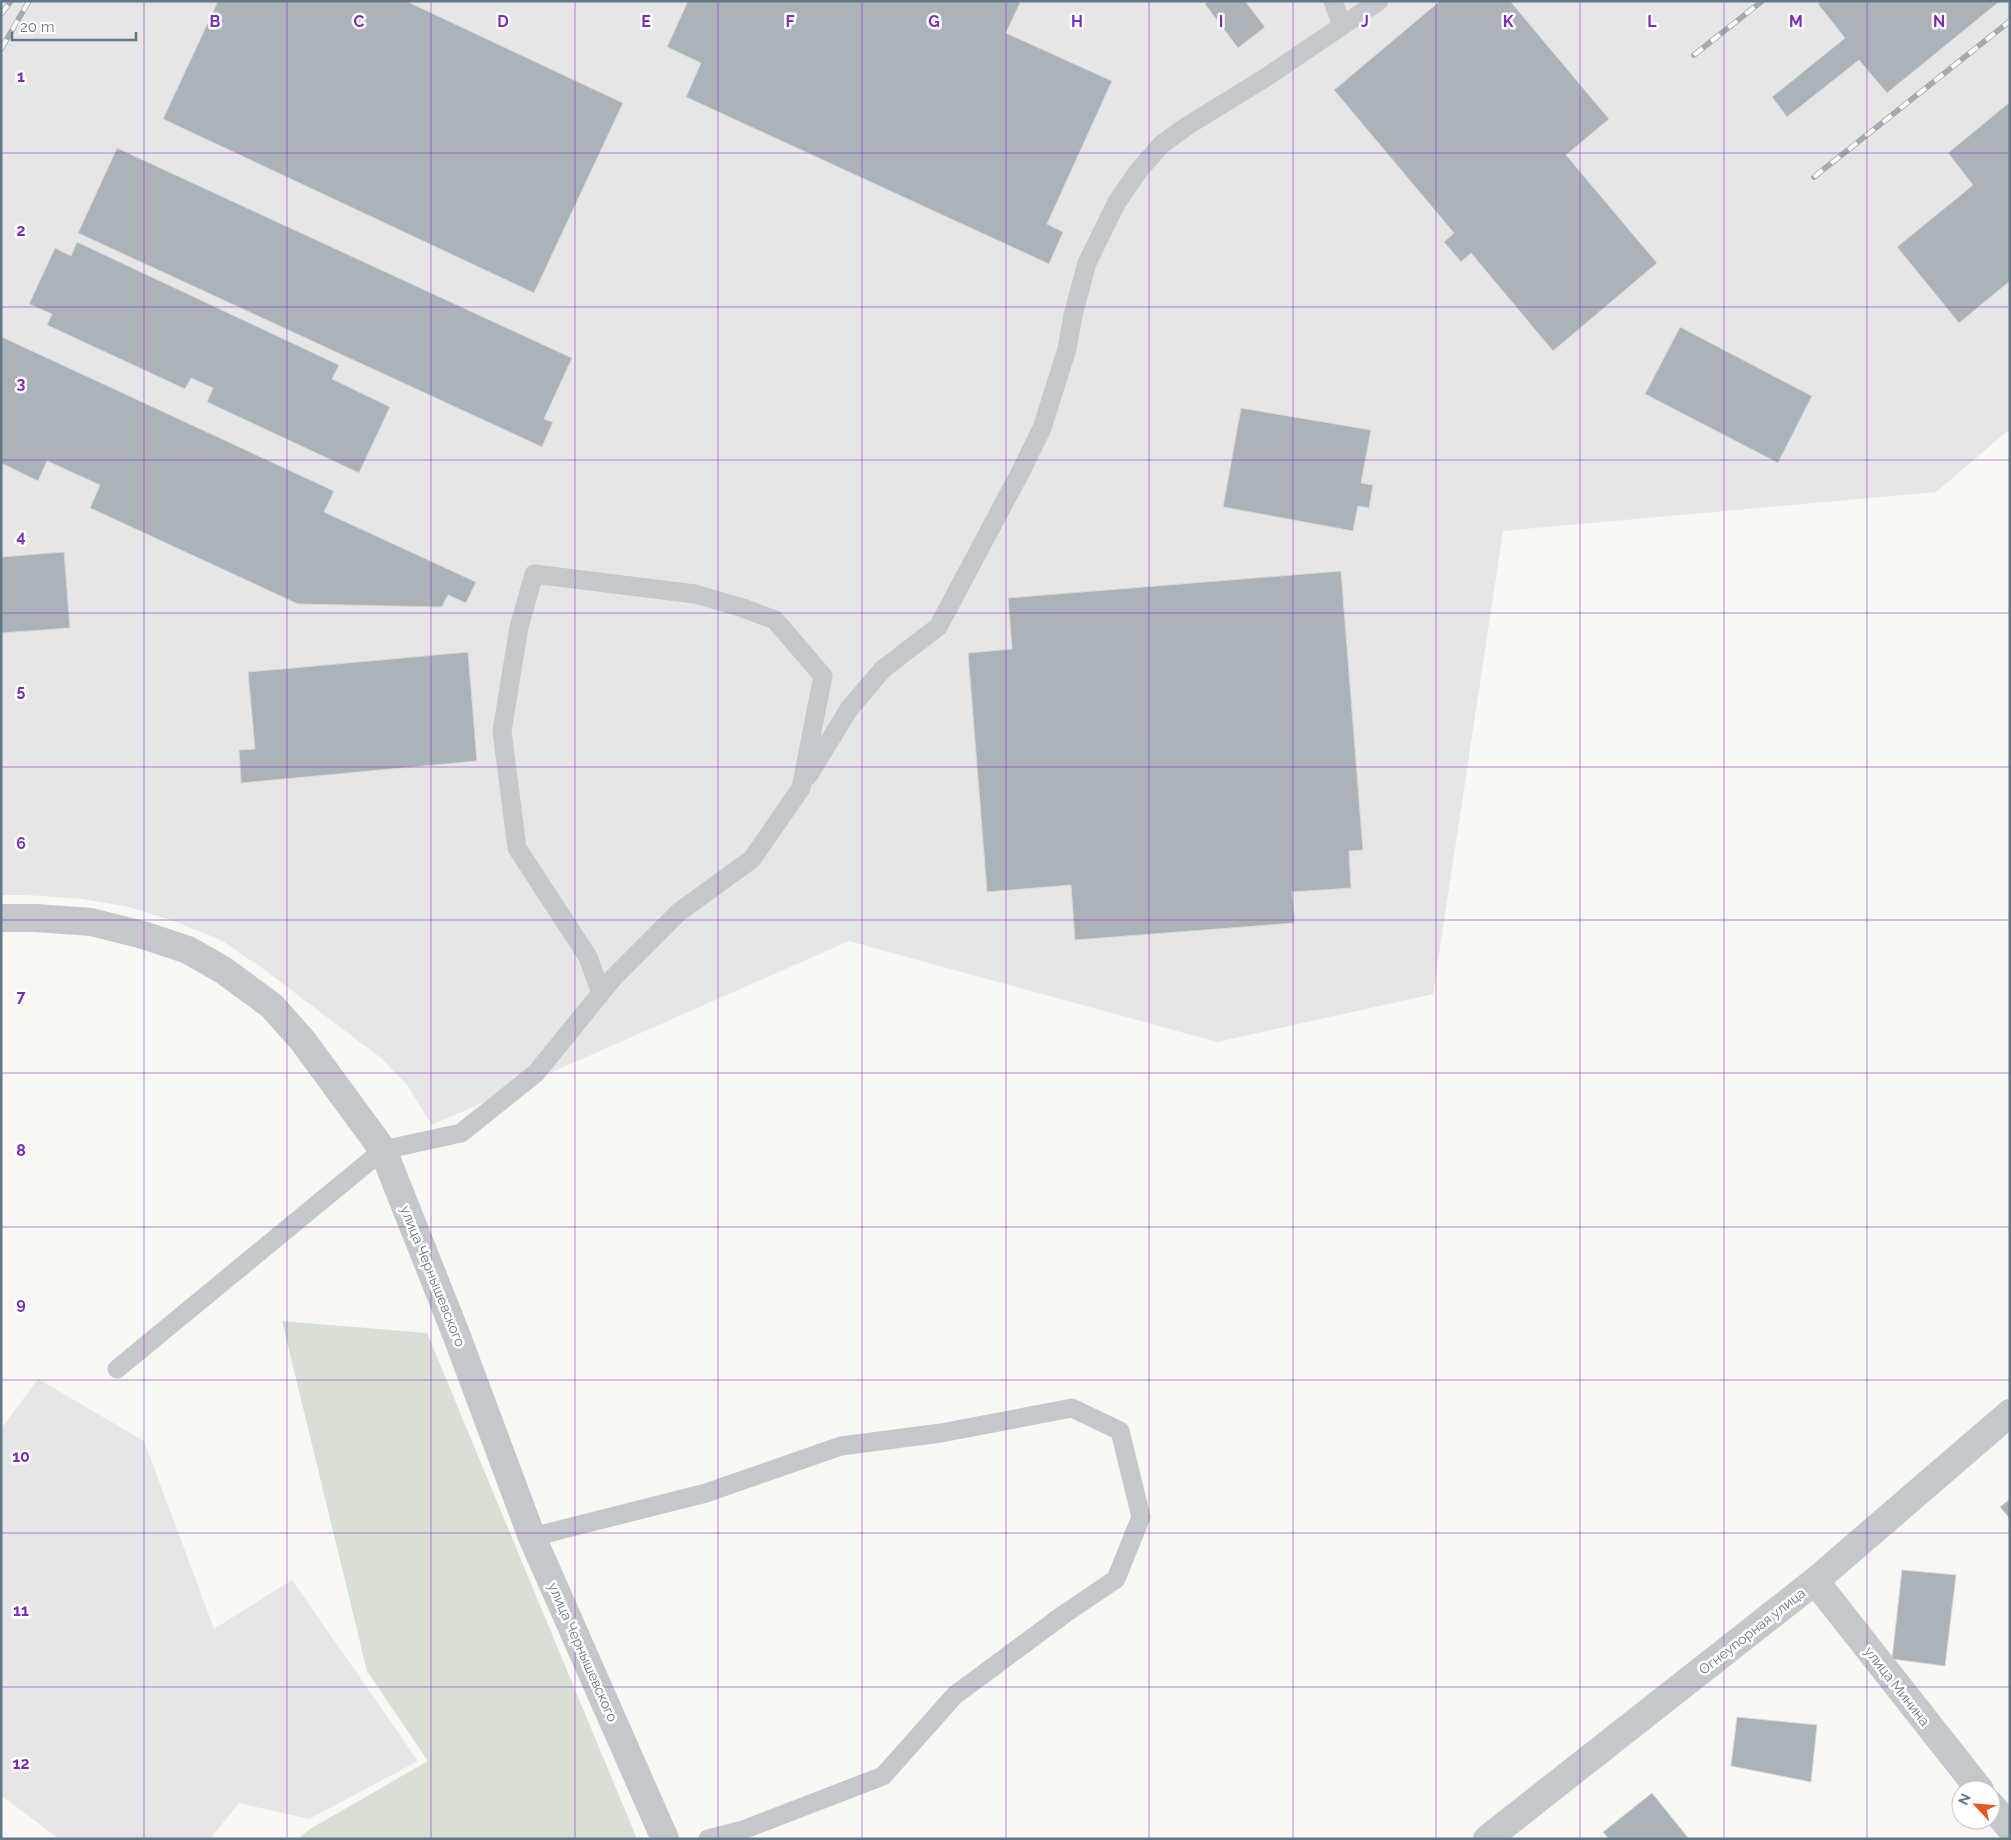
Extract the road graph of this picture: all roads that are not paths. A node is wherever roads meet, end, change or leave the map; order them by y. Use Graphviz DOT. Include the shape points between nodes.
graph roads {
  1 [pos="1333,1"];
  2 [pos="1379,1"];
  3 [pos="1342,26"];
  4 [pos="801,788"];
  5 [pos="1,918"];
  6 [pos="601,993"];
  7 [pos="383,1150"];
  8 [pos="117,1369"];
  9 [pos="2010,1414"];
  10 [pos="532,1537"];
  11 [pos="1815,1581"];
  12 [pos="1972,1780"];
  13 [pos="2001,1817"];
  14 [pos="2010,1828"];
  15 [pos="665,1839"];
  16 [pos="708,1839"];
  17 [pos="1486,1839"];
  1 -- 3 [label="lane"];
  2 -- 3 [label="lane"];
  3 -- 4 [label="lane" via="1162,144 1139,170 1117,202 1087,263 1064,358 1042,428 938,627 883,669 849,709"];
  4 -- 6 [label="lane" via="752,859 679,912"];
  4 -- 6 [label="lane" via="823,676 775,620 695,594 534,574 519,626 502,731 517,848 588,957"];
  5 -- 7 [label="street, улица Чернышевского" via="91,922 188,950 223,970 272,1006 303,1041"];
  6 -- 7 [label="lane" via="536,1073 461,1133"];
  7 -- 8 [label="lane"];
  7 -- 10 [label="street, улица Чернышевского"];
  9 -- 11 [label="street, Огнеупорная улица"];
  10 -- 15 [label="street, улица Чернышевского"];
  10 -- 16 [label="lane" via="706,1493 841,1446 942,1433 1072,1408 1120,1431 1141,1517 1116,1579 956,1695 883,1776 742,1830"];
  11 -- 12 [label="street, улица Минина"];
  11 -- 17 [label="street, Огнеупорная улица"];
  13 -- 14 [label="street"];
}
